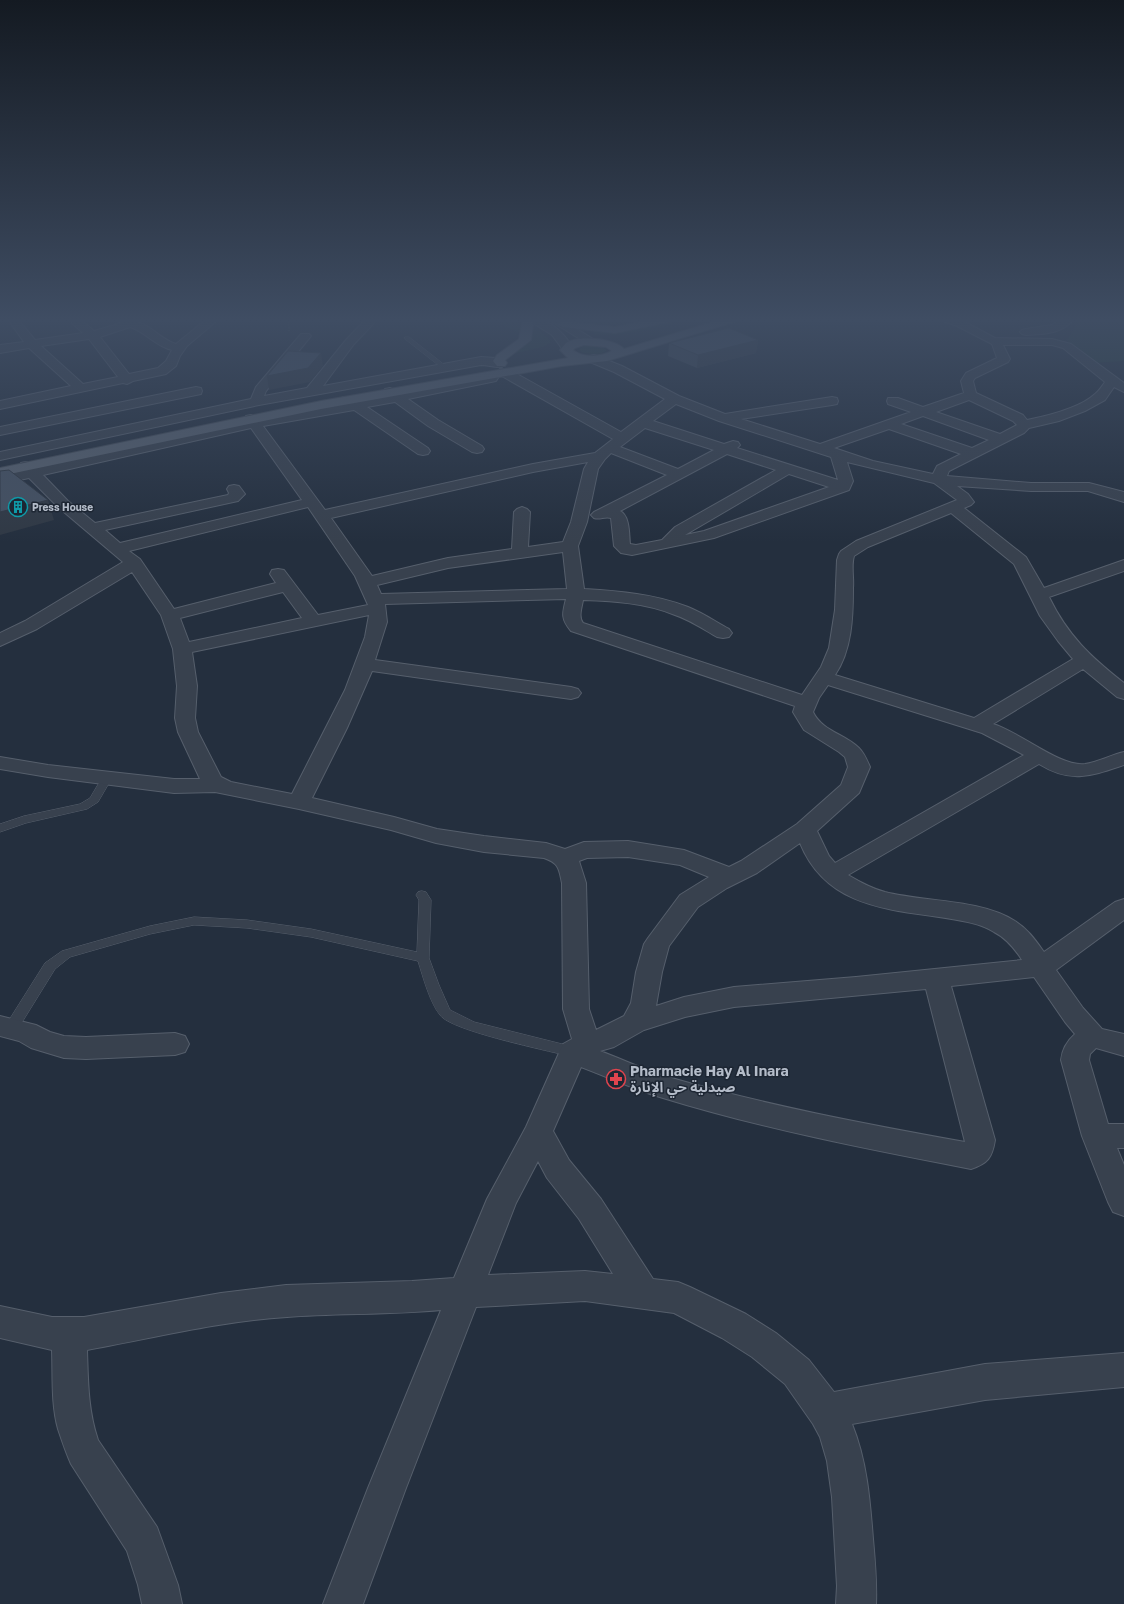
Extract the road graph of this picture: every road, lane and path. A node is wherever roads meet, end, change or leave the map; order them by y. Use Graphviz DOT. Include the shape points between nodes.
graph roads {
  1 [pos="58,393"];
  2 [pos="187,393"];
  3 [pos="259,393"];
  4 [pos="302,393"];
  5 [pos="350,393"];
  6 [pos="401,393"];
  7 [pos="547,393"];
  8 [pos="663,393"];
  9 [pos="1103,393"];
  10 [pos="393,395"];
  11 [pos="970,395"];
  12 [pos="674,399"];
  13 [pos="259,401"];
  14 [pos="832,401"];
  15 [pos="351,402"];
  16 [pos="894,402"];
  17 [pos="0,406"];
  18 [pos="922,412"];
  19 [pos="724,418"];
  20 [pos="253,421"];
  21 [pos="644,423"];
  22 [pos="888,424"];
  23 [pos="1024,425"];
  24 [pos="16,427"];
  25 [pos="759,430"];
  26 [pos="0,431"];
  27 [pos="623,439"];
  28 [pos="1000,439"];
  29 [pos="34,448"];
  30 [pos="477,449"];
  31 [pos="727,449"];
  32 [pos="819,449"];
  33 [pos="423,451"];
  34 [pos="604,452"];
  35 [pos="972,453"];
  36 [pos="838,455"];
  37 [pos="0,456"];
  38 [pos="0,464"];
  39 [pos="29,469"];
  40 [pos="788,469"];
  41 [pos="0,472"];
  42 [pos="680,474"];
  43 [pos="0,480"];
  44 [pos="939,480"];
  45 [pos="1124,484"];
  46 [pos="844,487"];
  47 [pos="1090,487"];
  48 [pos="234,489"];
  49 [pos="1124,497"];
  50 [pos="311,502"];
  51 [pos="954,508"];
  52 [pos="522,512"];
  53 [pos="607,512"];
  54 [pos="321,516"];
  55 [pos="579,522"];
  56 [pos="94,528"];
  57 [pos="665,544"];
  58 [pos="570,546"];
  59 [pos="116,549"];
  60 [pos="520,553"];
  61 [pos="134,563"];
  62 [pos="1124,565"];
  63 [pos="366,582"];
  64 [pos="576,594"];
  65 [pos="1039,595"];
  66 [pos="376,604"];
  67 [pos="170,615"];
  68 [pos="313,621"];
  69 [pos="723,633"];
  70 [pos="0,640"];
  71 [pos="182,649"];
  72 [pos="1084,660"];
  73 [pos="365,664"];
  74 [pos="824,678"];
  75 [pos="571,693"];
  76 [pos="1124,693"];
  77 [pos="806,703"];
  78 [pos="976,725"];
  79 [pos="1040,755"];
  80 [pos="1124,758"];
  81 [pos="0,762"];
  82 [pos="108,778"];
  83 [pos="218,786"];
  84 [pos="299,802"];
  85 [pos="0,828"];
  86 [pos="805,829"];
  87 [pos="564,858"];
  88 [pos="833,874"];
  89 [pos="731,877"];
  90 [pos="422,895"];
  91 [pos="1124,908"];
  92 [pos="423,958"];
  93 [pos="1042,967"];
  94 [pos="936,978"];
  95 [pos="634,1023"];
  96 [pos="5,1027"];
  97 [pos="1093,1037"];
  98 [pos="175,1044"];
  99 [pos="1124,1045"];
  100 [pos="580,1047"];
  101 [pos="538,1132"];
  102 [pos="1110,1136"];
  103 [pos="1124,1202"];
  104 [pos="465,1292"];
  105 [pos="644,1294"];
  106 [pos="0,1322"];
  107 [pos="69,1336"];
  108 [pos="1124,1370"];
  109 [pos="826,1411"];
  110 [pos="162,1604"];
  111 [pos="343,1604"];
  112 [pos="856,1604"];
  1 -- 17 [label="street"];
  2 -- 24 [label="street"];
  3 -- 13 [label="street"];
  4 -- 13 [label="street"];
  5 -- 38 [label="main road" via="247,411"];
  6 -- 10 [label="street"];
  7 -- 27 [label="street"];
  8 -- 12 [label="street"];
  9 -- 23 [label="street" via="1080,408 1054,418"];
  10 -- 15 [label="main road"];
  10 -- 30 [label="street"];
  11 -- 18 [label="street"];
  11 -- 23 [label="street" via="1018,418"];
  12 -- 19 [label="street"];
  12 -- 21 [label="street"];
  13 -- 29 [label="street"];
  14 -- 19 [label="street" via="801,408"];
  15 -- 20 [label="main road"];
  15 -- 33 [label="street"];
  16 -- 18 [label="street"];
  17 -- 24 [label="street"];
  18 -- 22 [label="street"];
  18 -- 28 [label="street"];
  19 -- 25 [label="street"];
  20 -- 39 [label="main road"];
  20 -- 50 [label="street"];
  21 -- 27 [label="street"];
  21 -- 31 [label="street"];
  22 -- 32 [label="street"];
  22 -- 35 [label="street"];
  23 -- 28 [label="street"];
  24 -- 26 [label="street"];
  24 -- 29 [label="street"];
  25 -- 31 [label="street"];
  25 -- 32 [label="street"];
  27 -- 34 [label="street"];
  28 -- 35 [label="street"];
  29 -- 37 [label="street"];
  31 -- 40 [label="street"];
  31 -- 42 [label="street"];
  32 -- 36 [label="street"];
  34 -- 42 [label="street"];
  34 -- 54 [label="street"];
  34 -- 55 [label="street" via="591,469"];
  35 -- 44 [label="street" via="942,469"];
  36 -- 44 [label="street"];
  36 -- 46 [label="street" via="846,480"];
  39 -- 41 [label="main road"];
  39 -- 43 [label="street"];
  39 -- 56 [label="street" via="63,504"];
  40 -- 46 [label="street"];
  40 -- 57 [label="street" via="681,530"];
  42 -- 53 [label="street"];
  44 -- 47 [label="street" via="1044,487"];
  44 -- 51 [label="street" via="964,497 966,502"];
  45 -- 47 [label="street"];
  46 -- 57 [label="street" via="708,536"];
  47 -- 49 [label="street"];
  48 -- 56 [label="street" via="237,494 233,498"];
  50 -- 54 [label="street"];
  50 -- 59 [label="street"];
  51 -- 65 [label="street" via="1020,561"];
  51 -- 74 [label="street" via="862,544 848,554 845,560 844,603 839,642 834,660"];
  52 -- 60 [label="street"];
  53 -- 55 [label="street"];
  53 -- 57 [label="street" via="619,518 622,546 626,550"];
  54 -- 63 [label="street"];
  55 -- 58 [label="street"];
  56 -- 59 [label="street"];
  58 -- 60 [label="street"];
  58 -- 64 [label="street"];
  59 -- 61 [label="street"];
  60 -- 63 [label="street" via="442,565"];
  61 -- 67 [label="street"];
  61 -- 70 [label="street" via="31,625"];
  62 -- 65 [label="street"];
  63 -- 66 [label="street"];
  64 -- 66 [label="street"];
  64 -- 69 [label="street" via="644,600 682,611"];
  64 -- 77 [label="street" via="572,621 577,627"];
  65 -- 72 [label="street" via="1049,616"];
  66 -- 68 [label="street"];
  66 -- 73 [label="street" via="378,614 374,639"];
  67 -- 68 [label="street" via="282,580"];
  67 -- 71 [label="street"];
  68 -- 71 [label="street"];
  71 -- 83 [label="street" via="188,732 212,781"];
  72 -- 76 [label="street"];
  72 -- 78 [label="street"];
  73 -- 75 [label="street"];
  73 -- 84 [label="street" via="345,712"];
  74 -- 77 [label="street"];
  74 -- 78 [label="street"];
  77 -- 86 [label="street" via="803,712 808,724 853,754 859,767 851,788"];
  78 -- 79 [label="street"];
  79 -- 80 [label="street" via="1052,763 1073,770 1088,770"];
  79 -- 88 [label="street"];
  81 -- 82 [label="street"];
  82 -- 83 [label="street" via="174,786"];
  82 -- 85 [label="lane" via="94,800 83,808 24,820"];
  83 -- 84 [label="street"];
  84 -- 87 [label="street" via="436,836 546,851"];
  86 -- 88 [label="street" via="822,864"];
  86 -- 89 [label="street"];
  87 -- 89 [label="street" via="584,850 628,849 684,858"];
  87 -- 100 [label="street" via="569,863 574,883 576,1009"];
  88 -- 93 [label="street" via="840,882 882,900 965,912 1002,924 1024,943"];
  89 -- 95 [label="street" via="689,901 657,944 644,1003"];
  90 -- 92 [label="lane" via="425,900"];
  91 -- 93 [label="street"];
  92 -- 96 [label="lane" via="311,933 246,924 194,921 150,930 66,954 50,966"];
  92 -- 100 [label="lane" via="445,1013 471,1026"];
  93 -- 94 [label="street"];
  93 -- 97 [label="street" via="1074,1015"];
  94 -- 95 [label="street" via="734,997 684,1007"];
  94 -- 100 [label="street" via="980,1140 978,1151 971,1156 823,1128 663,1086"];
  95 -- 100 [label="street" via="604,1039"];
  96 -- 98 [label="street" via="64,1047"];
  97 -- 99 [label="street"];
  97 -- 102 [label="street" via="1077,1050 1075,1060"];
  100 -- 101 [label="street"];
  101 -- 104 [label="street" via="502,1199"];
  101 -- 105 [label="street" via="558,1169 590,1209"];
  102 -- 103 [label="street"];
  104 -- 105 [label="street" via="585,1286"];
  104 -- 107 [label="street" via="419,1297 286,1301 221,1309"];
  104 -- 111 [label="street" via="386,1488"];
  105 -- 109 [label="street" via="678,1298 758,1341 797,1372"];
  106 -- 107 [label="street"];
  107 -- 110 [label="street" via="71,1396 76,1428 84,1451 143,1541"];
  108 -- 109 [label="street" via="986,1382"];
  109 -- 112 [label="street" via="837,1432 851,1497"];
}
